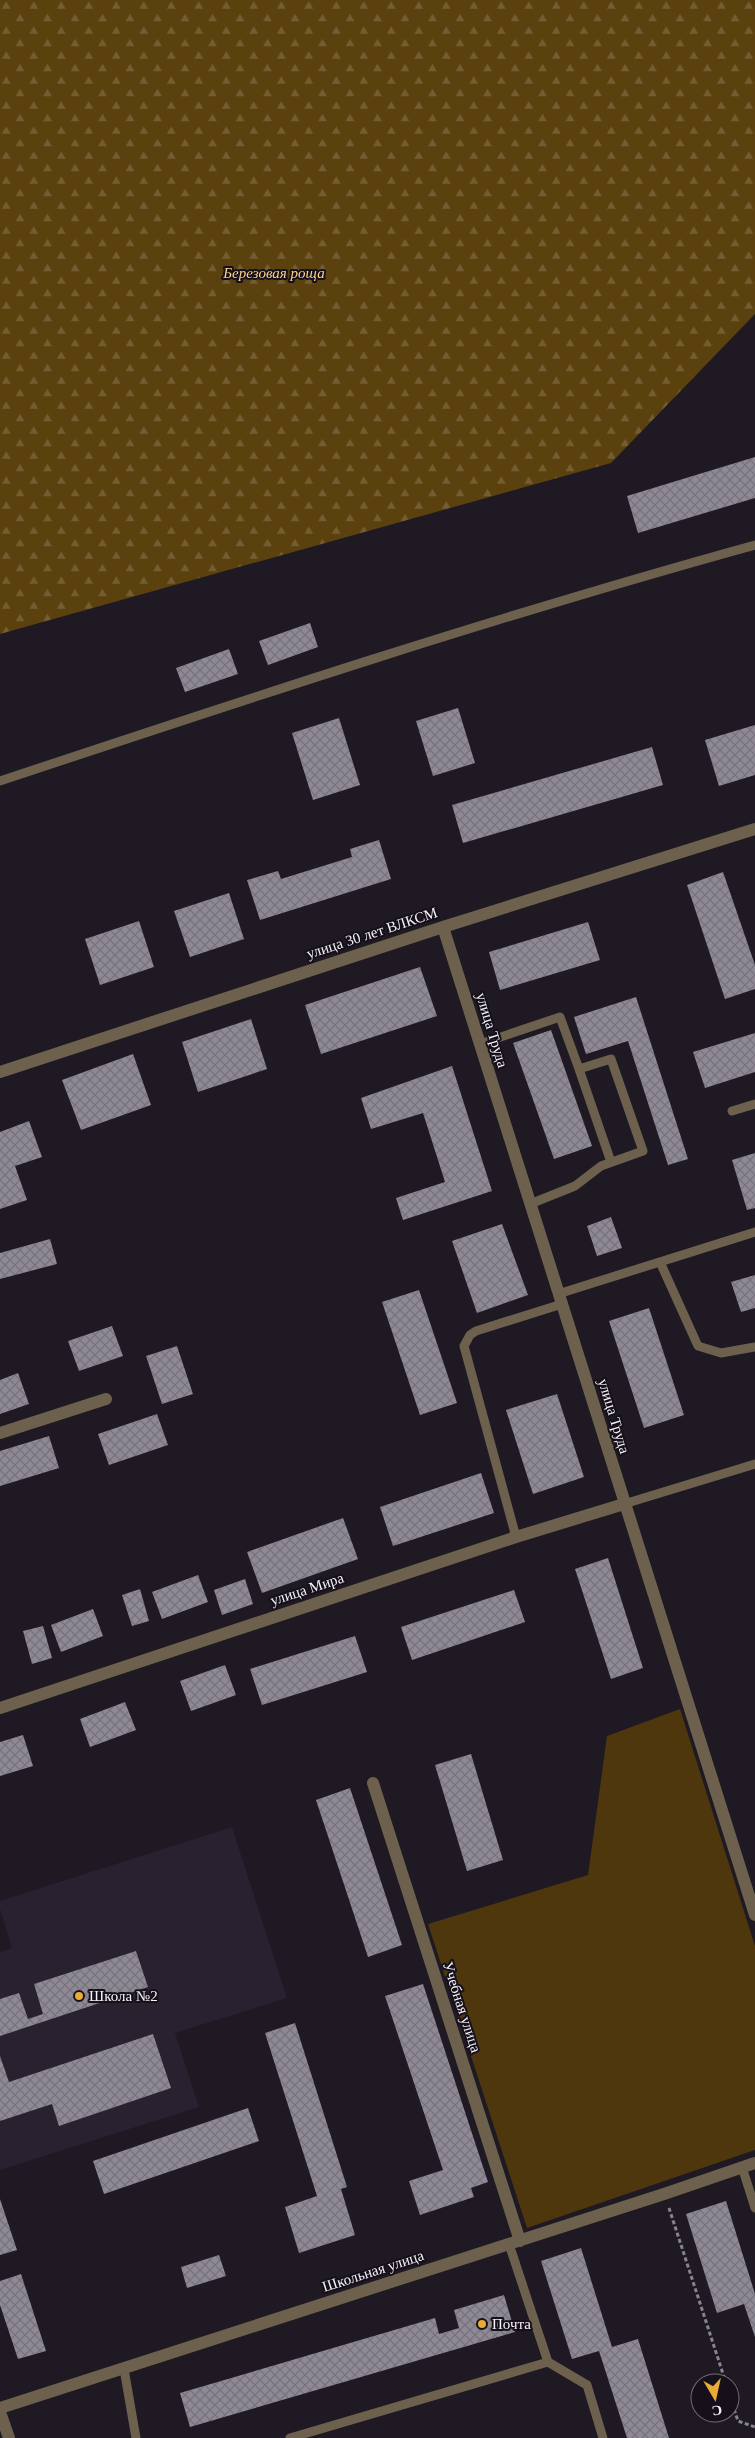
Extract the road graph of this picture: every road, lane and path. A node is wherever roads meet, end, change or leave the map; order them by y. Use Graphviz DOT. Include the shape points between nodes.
graph roads {
  1 [pos="755,545"];
  2 [pos="0,780"];
  3 [pos="755,829"];
  4 [pos="443,927"];
  5 [pos="480,1044"];
  6 [pos="579,1069"];
  7 [pos="0,1072"];
  8 [pos="755,1104"];
  9 [pos="732,1112"];
  10 [pos="611,1162"];
  11 [pos="530,1204"];
  12 [pos="755,1232"];
  13 [pos="660,1262"];
  14 [pos="560,1299"];
  15 [pos="755,1347"];
  16 [pos="106,1399"];
  17 [pos="0,1433"];
  18 [pos="755,1464"];
  19 [pos="624,1504"];
  20 [pos="516,1537"];
  21 [pos="0,1708"];
  22 [pos="373,1783"];
  23 [pos="755,1914"];
  24 [pos="755,2163"];
  25 [pos="742,2167"];
  26 [pos="664,2194"];
  27 [pos="755,2208"];
  28 [pos="515,2242"];
  29 [pos="548,2362"];
  30 [pos="124,2369"];
  31 [pos="723,2373"];
  32 [pos="0,2410"];
  33 [pos="740,2422"];
  34 [pos="755,2427"];
  35 [pos="9,2438"];
  36 [pos="136,2438"];
  37 [pos="290,2438"];
  38 [pos="603,2438"];
  1 -- 2 [label="lane" via="628,580"];
  3 -- 4 [label="street, улица 30 лет ВЛКСМ"];
  4 -- 5 [label="street, улица Труда"];
  4 -- 7 [label="street, улица 30 лет ВЛКСМ"];
  5 -- 6 [label="lane" via="560,1017"];
  5 -- 11 [label="street, улица Труда"];
  6 -- 10 [label="lane"];
  6 -- 10 [label="lane" via="611,1059 643,1151"];
  8 -- 9 [label="lane"];
  10 -- 11 [label="lane" via="575,1186"];
  11 -- 14 [label="street, улица Труда"];
  12 -- 13 [label="lane"];
  13 -- 14 [label="lane"];
  13 -- 15 [label="lane" via="698,1346 721,1353"];
  14 -- 19 [label="street, улица Труда"];
  14 -- 20 [label="lane" via="476,1331 470,1334 464,1346"];
  16 -- 17 [label="street"];
  18 -- 19 [label="lane"];
  19 -- 20 [label="street, улица Мира"];
  19 -- 23 [label="street, улица Труда"];
  20 -- 21 [label="street, улица Мира"];
  22 -- 28 [label="street, Учебная улица"];
  24 -- 25 [label="street, Школьная улица"];
  25 -- 26 [label="street, Школьная улица"];
  25 -- 27 [label="lane"];
  26 -- 28 [label="street, Школьная улица"];
  26 -- 31 [label="path"];
  28 -- 29 [label="lane"];
  28 -- 30 [label="street, Школьная улица"];
  29 -- 37 [label="lane"];
  29 -- 38 [label="lane" via="587,2385"];
  30 -- 32 [label="street, Школьная улица"];
  30 -- 36 [label="lane"];
  32 -- 35 [label="street"];
  33 -- 34 [label="path"];
}
